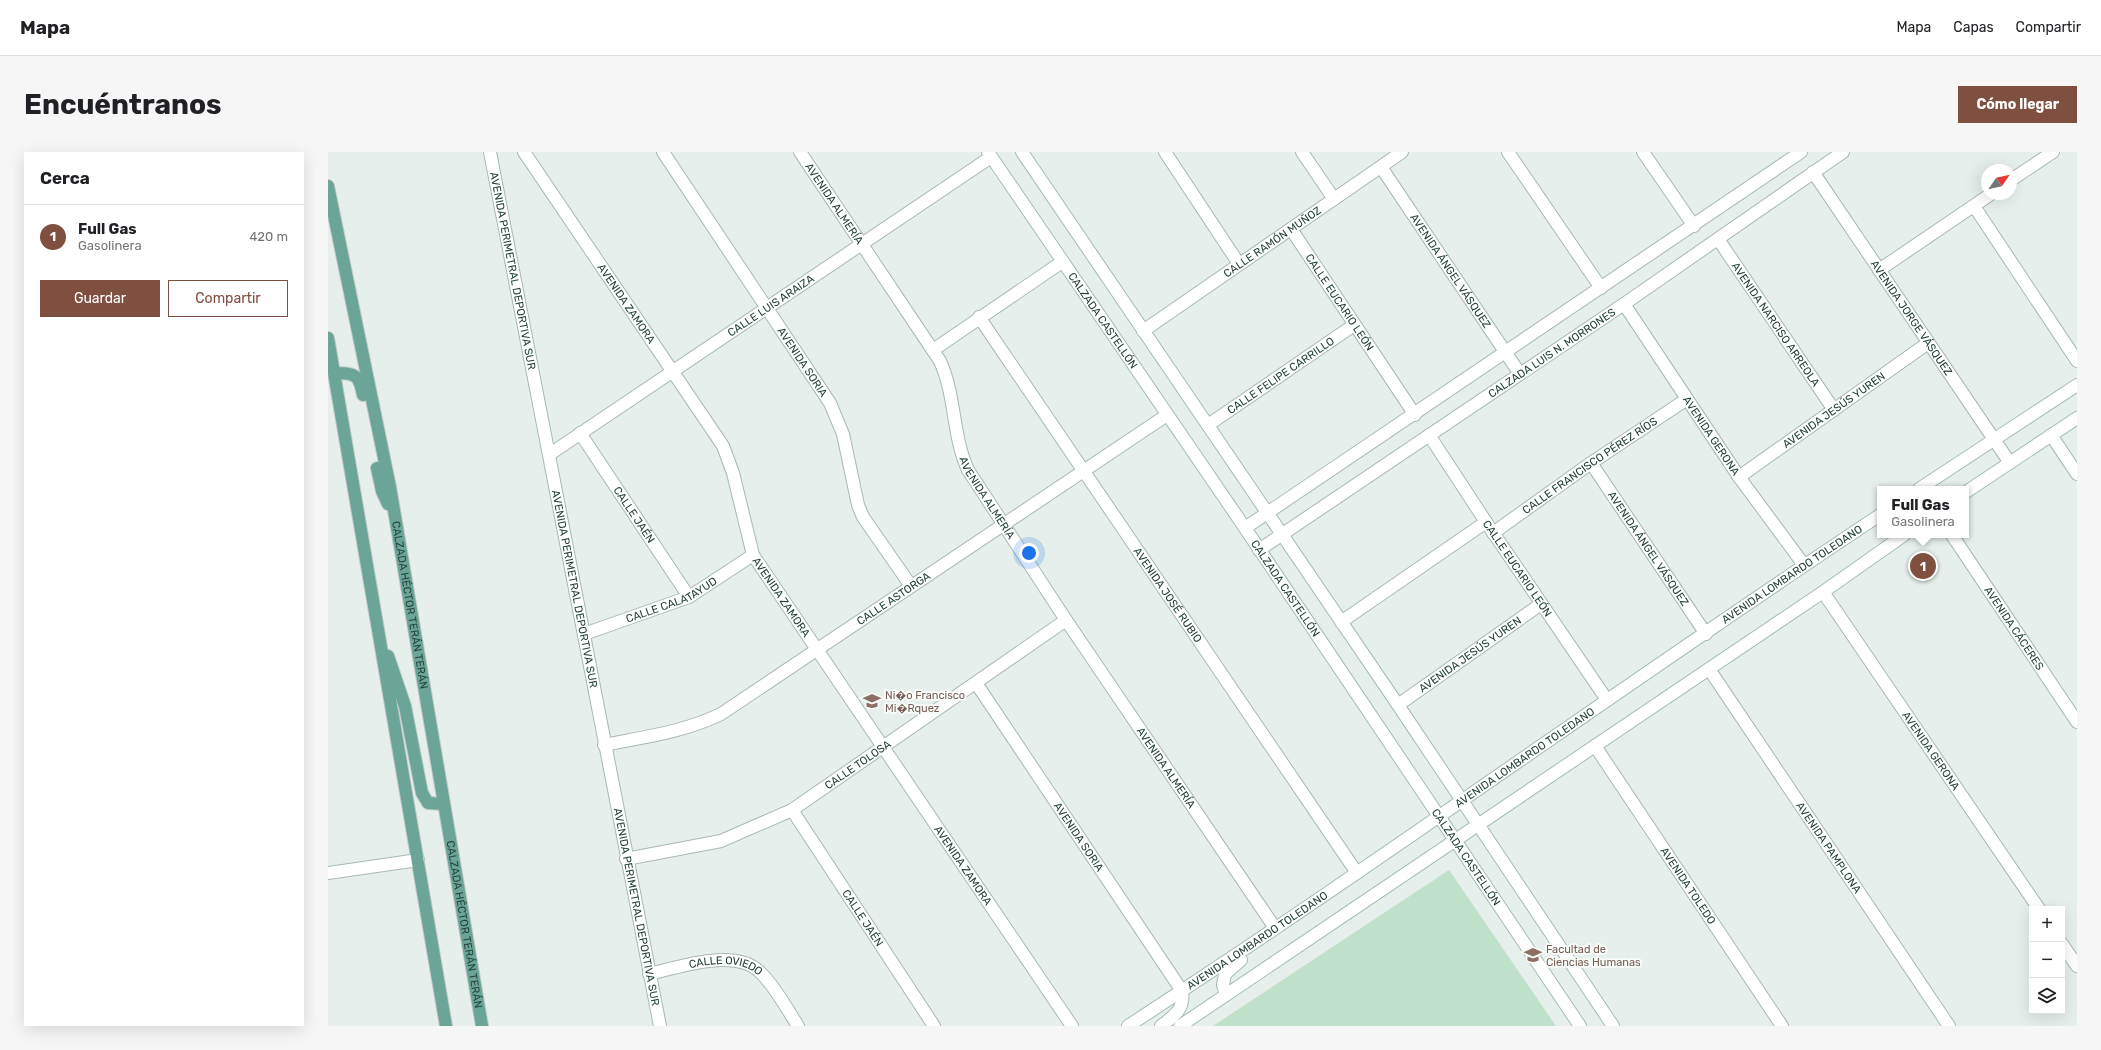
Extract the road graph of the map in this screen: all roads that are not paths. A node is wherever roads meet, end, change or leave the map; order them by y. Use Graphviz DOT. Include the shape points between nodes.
graph roads {
  1 [pos="490,152"];
  2 [pos="524,152"];
  3 [pos="663,152"];
  4 [pos="800,152"];
  5 [pos="1022,152"];
  6 [pos="1165,152"];
  7 [pos="1302,152"];
  8 [pos="1402,152"];
  9 [pos="1508,152"];
  10 [pos="1643,152"];
  11 [pos="1843,152"];
  12 [pos="2053,152"];
  13 [pos="990,154"];
  14 [pos="1795,154"];
  15 [pos="1381,167"];
  16 [pos="1813,172"];
  17 [pos="2017,176"];
  18 [pos="328,186"];
  19 [pos="1334,200"];
  20 [pos="1982,200"];
  21 [pos="1974,206"];
  22 [pos="1694,226"];
  23 [pos="1291,229"];
  24 [pos="1718,239"];
  25 [pos="862,244"];
  26 [pos="1062,262"];
  27 [pos="1239,264"];
  28 [pos="1879,270"];
  29 [pos="1601,288"];
  30 [pos="1624,304"];
  31 [pos="768,308"];
  32 [pos="979,317"];
  33 [pos="1354,325"];
  34 [pos="1143,331"];
  35 [pos="328,338"];
  36 [pos="1928,343"];
  37 [pos="933,350"];
  38 [pos="1506,352"];
  39 [pos="2077,360"];
  40 [pos="673,371"];
  41 [pos="335,373"];
  42 [pos="1520,374"];
  43 [pos="2077,385"];
  44 [pos="1687,399"];
  45 [pos="1834,410"];
  46 [pos="1166,414"];
  47 [pos="1415,415"];
  48 [pos="2077,418"];
  49 [pos="1208,425"];
  50 [pos="580,433"];
  51 [pos="1429,435"];
  52 [pos="2051,435"];
  53 [pos="1994,439"];
  54 [pos="550,454"];
  55 [pos="1591,463"];
  56 [pos="2010,463"];
  57 [pos="1084,471"];
  58 [pos="2077,474"];
  59 [pos="1739,477"];
  60 [pos="1924,486"];
  61 [pos="1969,490"];
  62 [pos="394,513"];
  63 [pos="1268,513"];
  64 [pos="1877,516"];
  65 [pos="1486,522"];
  66 [pos="1002,525"];
  67 [pos="1245,528"];
  68 [pos="1493,533"];
  69 [pos="1282,535"];
  70 [pos="1900,538"];
  71 [pos="1954,538"];
  72 [pos="1259,550"];
  73 [pos="753,555"];
  74 [pos="1804,565"];
  75 [pos="911,586"];
  76 [pos="1823,592"];
  77 [pos="689,597"];
  78 [pos="1541,604"];
  79 [pos="1066,620"];
  80 [pos="1341,622"];
  81 [pos="378,627"];
  82 [pos="584,634"];
  83 [pos="1706,634"];
  84 [pos="818,649"];
  85 [pos="1708,669"];
  86 [pos="976,683"];
  87 [pos="1607,700"];
  88 [pos="1398,705"];
  89 [pos="2077,722"];
  90 [pos="604,745"];
  91 [pos="1595,746"];
  92 [pos="884,747"];
  93 [pos="1461,799"];
  94 [pos="444,804"];
  95 [pos="792,810"];
  96 [pos="1438,815"];
  97 [pos="1478,824"];
  98 [pos="1455,840"];
  99 [pos="626,859"];
  100 [pos="418,860"];
  101 [pos="328,873"];
  102 [pos="1357,873"];
  103 [pos="2036,906"];
  104 [pos="1275,928"];
  105 [pos="2065,948"];
  106 [pos="2077,966"];
  107 [pos="649,974"];
  108 [pos="1182,991"];
  109 [pos="1226,995"];
  110 [pos="660,1024"];
  111 [pos="446,1026"];
  112 [pos="482,1026"];
  113 [pos="798,1026"];
  114 [pos="934,1026"];
  115 [pos="1072,1026"];
  116 [pos="1128,1026"];
  117 [pos="1161,1026"];
  118 [pos="1180,1026"];
  119 [pos="1580,1026"];
  120 [pos="1613,1026"];
  121 [pos="1782,1026"];
  122 [pos="1949,1026"];
  1 -- 54 [label="street, AVENIDA PERIMETRAL DEPORTIVA SUR"];
  2 -- 40 [label="street, AVENIDA ZAMORA"];
  3 -- 31 [label="street, AVENIDA SORIA"];
  4 -- 25 [label="street, AVENIDA ALMERÍA"];
  5 -- 34 [label="street"];
  6 -- 27 [label="street"];
  7 -- 19 [label="street"];
  8 -- 15 [label="street, CALLE RAMÓN MUÑOZ"];
  9 -- 29 [label="street"];
  10 -- 22 [label="street"];
  11 -- 16 [label="street, CALZADA LUIS N. MORRONES"];
  12 -- 17 [label="street"];
  13 -- 25 [label="street, CALLE LUIS ARAIZA"];
  13 -- 26 [label="street, CALZADA CASTELLÓN"];
  14 -- 22 [label="street"];
  15 -- 19 [label="street, CALLE RAMÓN MUÑOZ"];
  15 -- 38 [label="street, AVENIDA ÁNGEL VÁSQUEZ"];
  16 -- 24 [label="street, CALZADA LUIS N. MORRONES"];
  16 -- 28 [label="street, AVENIDA JORGE VÁSQUEZ"];
  18 -- 62 [label="main road, CALZADA HÉCTOR TERÁN TERÁN"];
  19 -- 23 [label="street, CALLE RAMÓN MUÑOZ"];
  20 -- 21 [label="street"];
  21 -- 28 [label="street"];
  21 -- 39 [label="street"];
  22 -- 29 [label="street"];
  23 -- 27 [label="street, CALLE RAMÓN MUÑOZ"];
  23 -- 33 [label="street, CALLE EUCARIO LEÓN"];
  24 -- 30 [label="street, CALZADA LUIS N. MORRONES"];
  24 -- 45 [label="street, AVENIDA NARCISO ARREOLA"];
  25 -- 31 [label="street, CALLE LUIS ARAIZA"];
  25 -- 37 [label="street, AVENIDA ALMERÍA"];
  26 -- 32 [label="street"];
  26 -- 46 [label="street, CALZADA CASTELLÓN"];
  27 -- 34 [label="street, CALLE RAMÓN MUÑOZ"];
  28 -- 36 [label="street, AVENIDA JORGE VÁSQUEZ"];
  29 -- 38 [label="street"];
  30 -- 42 [label="street, CALZADA LUIS N. MORRONES"];
  30 -- 44 [label="street, AVENIDA GERONA"];
  31 -- 40 [label="street, CALLE LUIS ARAIZA"];
  31 -- 75 [label="street, AVENIDA SORIA" via="833,408 843,434 858,506 863,518"];
  32 -- 37 [label="street"];
  32 -- 57 [label="street, AVENIDA JOSÉ RUBIO"];
  33 -- 47 [label="street, CALLE EUCARIO LEÓN"];
  33 -- 49 [label="street, CALLE FELIPE CARRILLO"];
  34 -- 49 [label="street"];
  35 -- 41 [label="main road"];
  36 -- 45 [label="street, AVENIDA JESÚS YUREN"];
  36 -- 53 [label="street, AVENIDA JORGE VÁSQUEZ"];
  37 -- 66 [label="street, AVENIDA ALMERÍA" via="950,387 964,461"];
  38 -- 42 [label="street, AVENIDA ÁNGEL VÁSQUEZ"];
  38 -- 47 [label="street"];
  40 -- 50 [label="street, CALLE LUIS ARAIZA"];
  40 -- 73 [label="street, AVENIDA ZAMORA" via="730,460"];
  41 -- 62 [label="main road" via="352,374 361,384 382,491"];
  41 -- 81 [label="main road"];
  42 -- 51 [label="street, CALZADA LUIS N. MORRONES"];
  43 -- 53 [label="street"];
  44 -- 55 [label="street, CALLE FRANCISCO PÉREZ RÍOS"];
  44 -- 59 [label="street, AVENIDA GERONA"];
  45 -- 59 [label="street, AVENIDA JESÚS YUREN"];
  46 -- 57 [label="street, CALLE ASTORGA"];
  46 -- 67 [label="street, CALZADA CASTELLÓN"];
  47 -- 63 [label="street"];
  48 -- 52 [label="street"];
  49 -- 63 [label="street"];
  50 -- 54 [label="street, CALLE LUIS ARAIZA"];
  50 -- 77 [label="street, CALLE JAÉN"];
  51 -- 65 [label="street, CALLE EUCARIO LEÓN"];
  51 -- 69 [label="street, CALZADA LUIS N. MORRONES"];
  52 -- 56 [label="street"];
  52 -- 58 [label="street"];
  53 -- 56 [label="street, AVENIDA JORGE VÁSQUEZ"];
  53 -- 60 [label="street"];
  54 -- 82 [label="street, AVENIDA PERIMETRAL DEPORTIVA SUR"];
  55 -- 68 [label="street, CALLE FRANCISCO PÉREZ RÍOS"];
  55 -- 83 [label="street, AVENIDA ÁNGEL VÁSQUEZ"];
  56 -- 61 [label="street"];
  57 -- 66 [label="street, CALLE ASTORGA"];
  57 -- 102 [label="street, AVENIDA JOSÉ RUBIO"];
  59 -- 74 [label="street, AVENIDA GERONA"];
  62 -- 94 [label="main road, CALZADA HÉCTOR TERÁN TERÁN"];
  63 -- 67 [label="street"];
  63 -- 69 [label="street"];
  64 -- 74 [label="street, AVENIDA LOMBARDO TOLEDANO"];
  65 -- 68 [label="street, CALLE EUCARIO LEÓN"];
  65 -- 80 [label="street"];
  66 -- 75 [label="street, CALLE ASTORGA"];
  66 -- 79 [label="street, AVENIDA ALMERÍA"];
  67 -- 72 [label="street, CALZADA CASTELLÓN"];
  68 -- 78 [label="street, CALLE EUCARIO LEÓN"];
  69 -- 72 [label="street, CALZADA LUIS N. MORRONES"];
  69 -- 80 [label="street"];
  70 -- 76 [label="street"];
  71 -- 89 [label="street, AVENIDA CÁCERES"];
  72 -- 96 [label="street, CALZADA CASTELLÓN"];
  73 -- 77 [label="street, CALLE CALATAYUD"];
  73 -- 84 [label="street, AVENIDA ZAMORA"];
  74 -- 83 [label="street, AVENIDA LOMBARDO TOLEDANO"];
  75 -- 84 [label="street, CALLE ASTORGA"];
  76 -- 85 [label="street"];
  76 -- 103 [label="street, AVENIDA GERONA"];
  77 -- 82 [label="street, CALLE CALATAYUD"];
  78 -- 87 [label="street, CALLE EUCARIO LEÓN"];
  78 -- 88 [label="street, AVENIDA JESÚS YUREN"];
  79 -- 86 [label="street, CALLE TOLOSA"];
  79 -- 104 [label="street, AVENIDA ALMERÍA"];
  80 -- 88 [label="street"];
  81 -- 94 [label="main road" via="405,706 424,798 431,804"];
  81 -- 100 [label="main road"];
  82 -- 90 [label="street, AVENIDA PERIMETRAL DEPORTIVA SUR"];
  83 -- 87 [label="street, AVENIDA LOMBARDO TOLEDANO"];
  84 -- 90 [label="street, CALLE ASTORGA" via="721,714 700,724"];
  84 -- 92 [label="street, AVENIDA ZAMORA"];
  85 -- 91 [label="street"];
  85 -- 122 [label="street, AVENIDA PAMPLONA"];
  86 -- 92 [label="street, CALLE TOLOSA"];
  86 -- 108 [label="street, AVENIDA SORIA"];
  87 -- 93 [label="street, AVENIDA LOMBARDO TOLEDANO"];
  88 -- 93 [label="street"];
  90 -- 99 [label="street, AVENIDA PERIMETRAL DEPORTIVA SUR"];
  91 -- 97 [label="street"];
  91 -- 121 [label="street, AVENIDA TOLEDO"];
  92 -- 95 [label="street, CALLE TOLOSA"];
  92 -- 115 [label="street, AVENIDA ZAMORA"];
  93 -- 96 [label="street, AVENIDA LOMBARDO TOLEDANO"];
  93 -- 97 [label="street"];
  94 -- 112 [label="main road, CALZADA HÉCTOR TERÁN TERÁN"];
  95 -- 99 [label="street, CALLE TOLOSA" via="720,841"];
  95 -- 114 [label="street, CALLE JAÉN"];
  96 -- 98 [label="street, CALZADA CASTELLÓN"];
  96 -- 102 [label="street, AVENIDA LOMBARDO TOLEDANO"];
  97 -- 98 [label="street"];
  97 -- 120 [label="street"];
  98 -- 109 [label="street"];
  98 -- 119 [label="street, CALZADA CASTELLÓN"];
  99 -- 107 [label="street, AVENIDA PERIMETRAL DEPORTIVA SUR"];
  100 -- 101 [label="street"];
  100 -- 111 [label="main road"];
  102 -- 104 [label="street, AVENIDA LOMBARDO TOLEDANO"];
  104 -- 108 [label="street, AVENIDA LOMBARDO TOLEDANO"];
  104 -- 109 [label="street" via="1262,945 1225,974 1223,985"];
  105 -- 106 [label="street"];
  107 -- 110 [label="street, AVENIDA PERIMETRAL DEPORTIVA SUR"];
  107 -- 113 [label="street, CALLE OVIEDO" via="713,960 739,961 761,973"];
  108 -- 116 [label="street, AVENIDA LOMBARDO TOLEDANO"];
  108 -- 117 [label="street" via="1181,1008"];
  109 -- 118 [label="street"];
}
